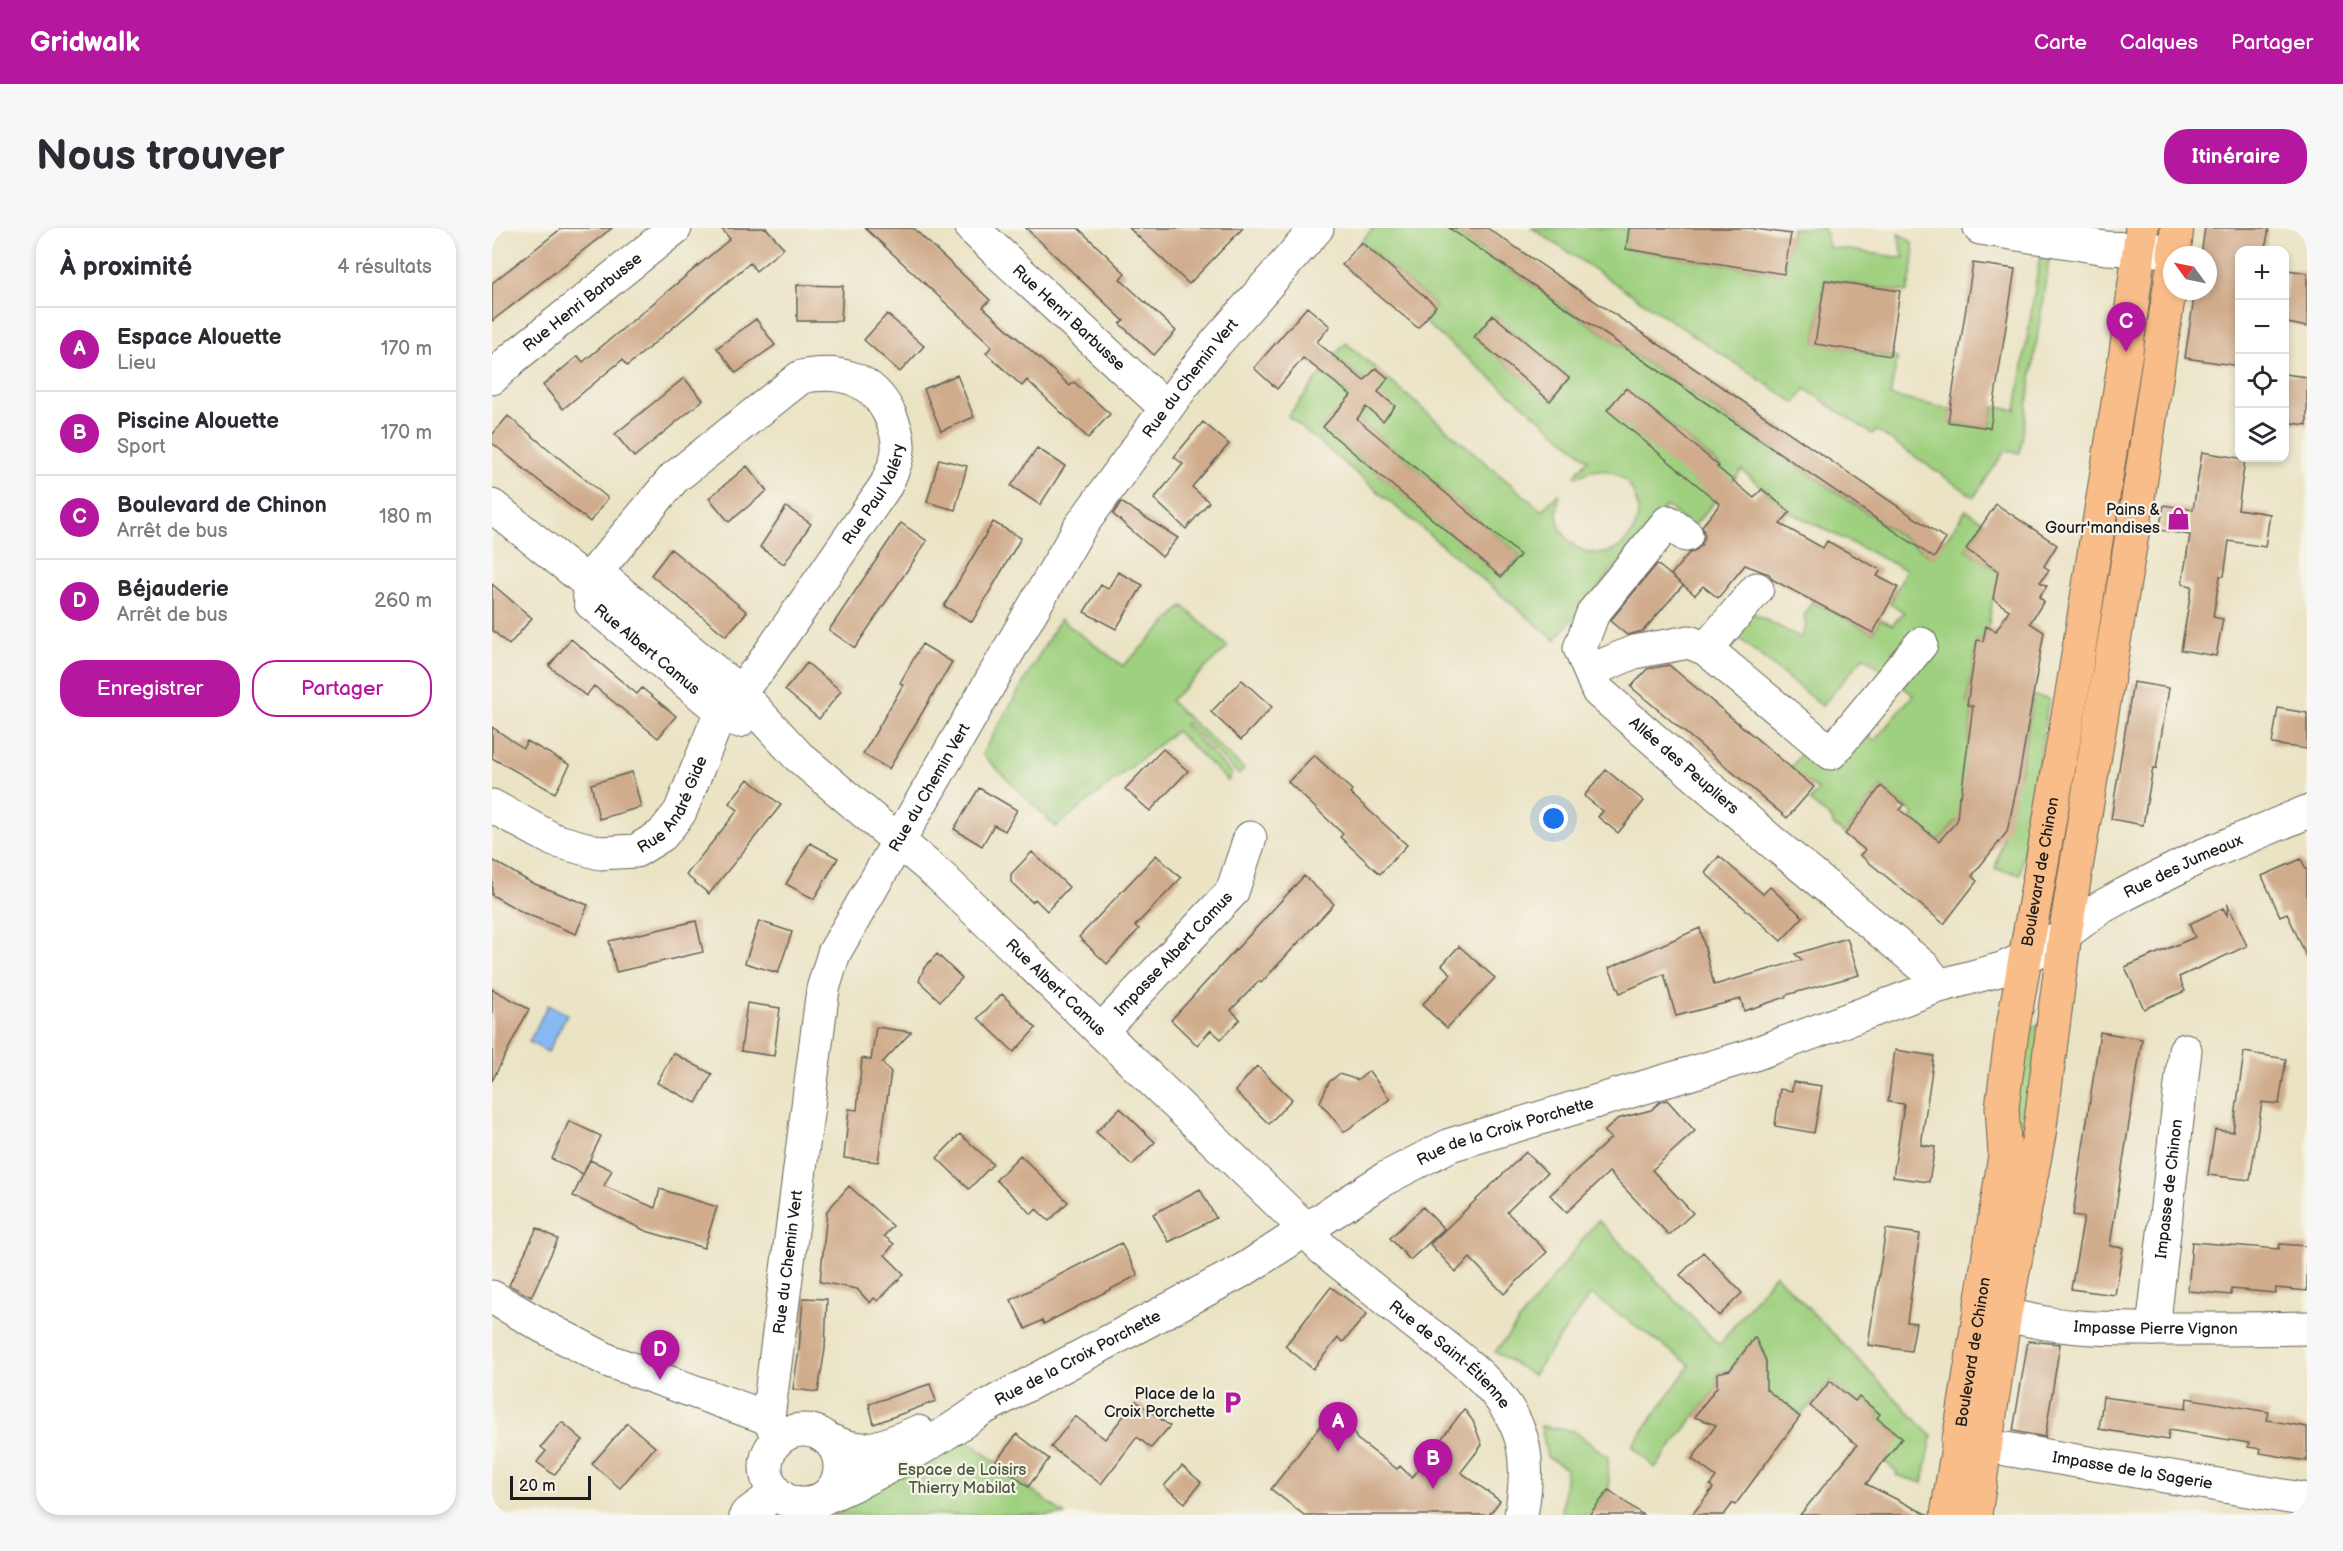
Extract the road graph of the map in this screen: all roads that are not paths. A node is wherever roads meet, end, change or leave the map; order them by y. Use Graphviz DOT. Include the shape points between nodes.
graph roads {
  1 [pos="675,228"];
  2 [pos="972,228"];
  3 [pos="1317,228"];
  4 [pos="1980,228"];
  5 [pos="2141,238"];
  6 [pos="2163,247"];
  7 [pos="2168,300"];
  8 [pos="492,378"];
  9 [pos="1166,408"];
  10 [pos="492,506"];
  11 [pos="1686,536"];
  12 [pos="587,582"];
  13 [pos="1757,589"];
  14 [pos="1921,644"];
  15 [pos="1706,650"];
  16 [pos="1590,671"];
  17 [pos="730,701"];
  18 [pos="492,806"];
  19 [pos="2307,812"];
  20 [pos="1250,838"];
  21 [pos="898,841"];
  22 [pos="2065,934"];
  23 [pos="2024,959"];
  24 [pos="1939,986"];
  25 [pos="1101,1031"];
  26 [pos="2185,1050"];
  27 [pos="1306,1229"];
  28 [pos="492,1297"];
  29 [pos="2005,1314"];
  30 [pos="2307,1328"];
  31 [pos="2153,1329"];
  32 [pos="982,1409"];
  33 [pos="774,1428"];
  34 [pos="829,1440"];
  35 [pos="1972,1443"];
  36 [pos="776,1493"];
  37 [pos="823,1498"];
  38 [pos="2307,1500"];
  39 [pos="746,1515"];
  40 [pos="1521,1515"];
  41 [pos="1947,1515"];
  42 [pos="1975,1515"];
  1 -- 8 [label="street, Rue Henri Barbusse"];
  2 -- 9 [label="street, Rue Henri Barbusse"];
  3 -- 9 [label="street, Rue du Chemin Vert" via="1216,343"];
  4 -- 5 [label="street" via="2106,248"];
  5 -- 6 [label="street"];
  5 -- 23 [label="main road, Boulevard de Chinon" via="2071,699"];
  7 -- 22 [label="main road, Boulevard de Chinon"];
  9 -- 21 [label="street, Rue du Chemin Vert" via="1080,527"];
  10 -- 12 [label="street, Rue Albert Camus"];
  11 -- 16 [label="street, Allée des Peupliers" via="1668,522 1593,613 1580,648"];
  12 -- 17 [label="street, Rue Albert Camus" via="591,603"];
  12 -- 17 [label="street, Rue Paul Valéry" via="674,478 801,377 837,374 875,391 896,427 898,449 894,467 759,669"];
  13 -- 15 [label="street"];
  14 -- 15 [label="street" via="1831,753"];
  15 -- 16 [label="street" via="1689,642 1634,652"];
  16 -- 24 [label="street, Allée des Peupliers" via="1598,691 1924,967"];
  17 -- 18 [label="street, Rue André Gide" via="680,812 662,835 636,851 600,853 554,840"];
  17 -- 21 [label="street, Rue Albert Camus"];
  19 -- 22 [label="street, Rue des Jumeaux" via="2199,857 2100,908"];
  20 -- 25 [label="street, Impasse Albert Camus" via="1232,892"];
  21 -- 25 [label="street, Rue Albert Camus"];
  21 -- 33 [label="street, Rue du Chemin Vert" via="827,971"];
  22 -- 23 [label="street, Rue de la Croix Porchette"];
  22 -- 29 [label="main road, Boulevard de Chinon" via="2039,1135"];
  23 -- 24 [label="street, Rue de la Croix Porchette"];
  23 -- 35 [label="main road, Boulevard de Chinon" via="2002,1107 2005,1155"];
  24 -- 27 [label="street, Rue de la Croix Porchette" via="1749,1056 1450,1144 1386,1178"];
  25 -- 27 [label="street, Rue Albert Camus"];
  26 -- 31 [label="street, Impasse de Chinon"];
  27 -- 32 [label="street, Rue de la Croix Porchette" via="1245,1269"];
  27 -- 40 [label="street, Rue de Saint-Étienne" via="1323,1249 1480,1377 1504,1405 1518,1429 1525,1453"];
  28 -- 33 [label="street" via="609,1361"];
  29 -- 31 [label="street, Impasse Pierre Vignon" via="2066,1327"];
  29 -- 35 [label="main road, Boulevard de Chinon"];
  30 -- 31 [label="street, Impasse Pierre Vignon"];
  32 -- 34 [label="street, Rue de la Croix Porchette" via="866,1450 847,1449"];
  32 -- 37 [label="street, Rue de la Croix Porchette" via="923,1447"];
  33 -- 34 [label="street" via="805,1430"];
  33 -- 36 [label="street" via="766,1471"];
  34 -- 37 [label="street" via="840,1465 838,1479"];
  35 -- 38 [label="street, Impasse de la Sagerie"];
  35 -- 41 [label="main road, Boulevard de Chinon"];
  35 -- 42 [label="main road, Boulevard de Chinon"];
  36 -- 37 [label="street" via="798,1504"];
  36 -- 39 [label="street"];
}
